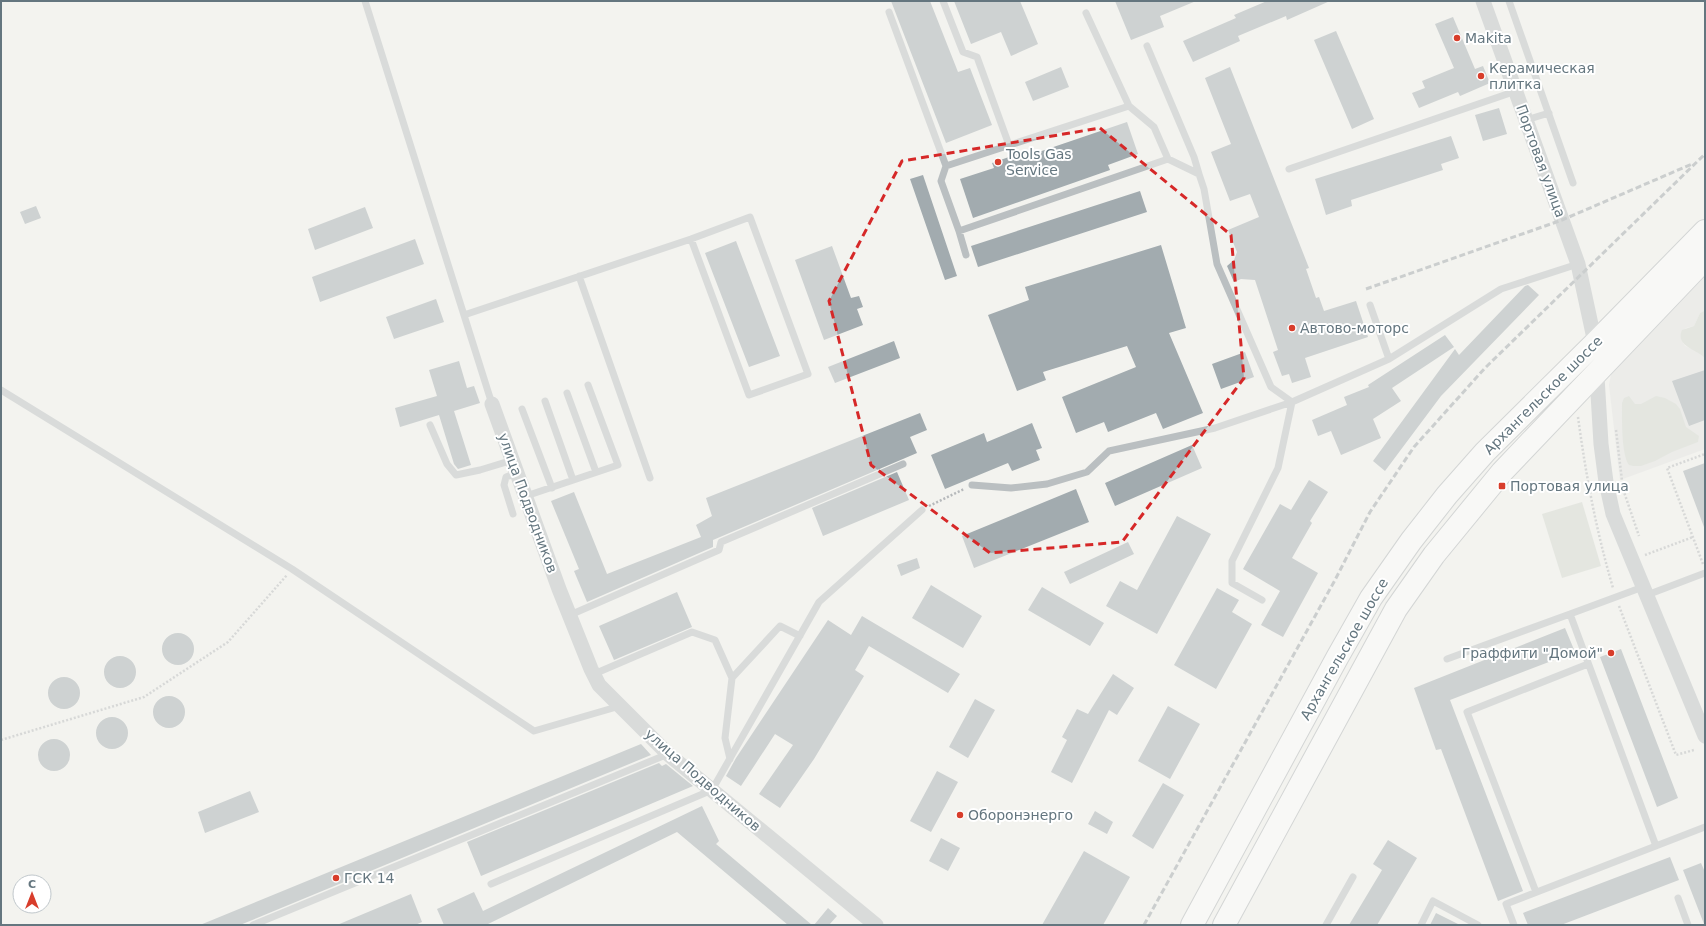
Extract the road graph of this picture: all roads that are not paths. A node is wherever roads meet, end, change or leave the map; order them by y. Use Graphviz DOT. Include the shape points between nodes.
graph roads {
  1 [pos="366,1"];
  2 [pos="943,1"];
  3 [pos="1483,1"];
  4 [pos="1509,1"];
  5 [pos="889,12"];
  6 [pos="1086,13"];
  7 [pos="1147,46"];
  8 [pos="1516,91"];
  9 [pos="1129,106"];
  10 [pos="1549,113"];
  11 [pos="1526,120"];
  12 [pos="1009,145"];
  13 [pos="1168,159"];
  14 [pos="946,166"];
  15 [pos="1289,169"];
  16 [pos="1199,174"];
  17 [pos="1574,183"];
  18 [pos="1705,230"];
  19 [pos="959,231"];
  20 [pos="691,239"];
  21 [pos="966,255"];
  22 [pos="1705,259"];
  23 [pos="1578,264"];
  24 [pos="579,276"];
  25 [pos="1370,305"];
  26 [pos="464,315"];
  27 [pos="1595,343"];
  28 [pos="1388,359"];
  29 [pos="1598,370"];
  30 [pos="588,385"];
  31 [pos="1,390"];
  32 [pos="567,393"];
  33 [pos="545,401"];
  34 [pos="1292,402"];
  35 [pos="492,404"];
  36 [pos="522,409"];
  37 [pos="430,425"];
  38 [pos="903,464"];
  39 [pos="515,466"];
  40 [pos="596,472"];
  41 [pos="650,478"];
  42 [pos="573,480"];
  43 [pos="972,485"];
  44 [pos="552,488"];
  45 [pos="526,496"];
  46 [pos="922,510"];
  47 [pos="513,514"];
  48 [pos="1705,573"];
  49 [pos="1645,591"];
  50 [pos="1262,600"];
  51 [pos="1570,614"];
  52 [pos="570,615"];
  53 [pos="800,636"];
  54 [pos="1447,660"];
  55 [pos="1588,664"];
  56 [pos="594,674"];
  57 [pos="732,678"];
  58 [pos="620,706"];
  59 [pos="1705,736"];
  60 [pos="668,754"];
  61 [pos="730,759"];
  62 [pos="712,790"];
  63 [pos="1705,827"];
  64 [pos="1656,846"];
  65 [pos="1353,877"];
  66 [pos="492,884"];
  67 [pos="1536,892"];
  68 [pos="1678,898"];
  69 [pos="253,925"];
  70 [pos="876,925"];
  71 [pos="1192,925"];
  72 [pos="1224,925"];
  73 [pos="1326,925"];
  74 [pos="1420,925"];
  75 [pos="1478,925"];
  76 [pos="1514,925"];
  77 [pos="1688,925"];
  1 -- 26 [label="lane"];
  2 -- 12 [label="lane" via="963,52 976,57"];
  3 -- 8 [label="street, Портовая улица"];
  4 -- 10 [label="lane"];
  5 -- 14 [label="lane"];
  6 -- 9 [label="lane"];
  7 -- 16 [label="lane"];
  8 -- 11 [label="street, Портовая улица"];
  8 -- 15 [label="lane"];
  9 -- 12 [label="lane"];
  9 -- 13 [label="lane" via="1154,127"];
  10 -- 11 [label="lane"];
  10 -- 17 [label="lane"];
  11 -- 23 [label="street, Портовая улица"];
  12 -- 14 [label="lane"];
  13 -- 16 [label="lane"];
  13 -- 19 [label="lane"];
  14 -- 19 [label="lane" via="940,180"];
  16 -- 34 [label="lane" via="1217,264 1271,387"];
  18 -- 27 [label="main road, Архангельское шоссе"];
  19 -- 21 [label="lane"];
  20 -- 20 [label="lane" via="749,395 808,374 750,217"];
  20 -- 24 [label="lane"];
  22 -- 29 [label="main road, Архангельское шоссе"];
  23 -- 27 [label="street, Портовая улица"];
  23 -- 28 [label="lane" via="1501,289"];
  24 -- 26 [label="lane"];
  24 -- 41 [label="lane"];
  25 -- 28 [label="lane"];
  26 -- 35 [label="lane"];
  27 -- 29 [label="street, Портовая улица"];
  27 -- 71 [label="main road, Архангельское шоссе" via="1485,452 1451,490 1380,585 1337,658"];
  28 -- 34 [label="lane"];
  29 -- 49 [label="street, Портовая улица" via="1601,444 1613,514"];
  29 -- 72 [label="main road, Архангельское шоссе" via="1502,472 1434,555 1396,609"];
  30 -- 40 [label="lane" via="618,465"];
  31 -- 58 [label="lane" via="292,569 534,732"];
  32 -- 40 [label="lane"];
  33 -- 42 [label="lane"];
  34 -- 43 [label="lane" via="1215,428 1109,451 1087,472 1047,484 1011,488"];
  34 -- 50 [label="lane" via="1278,468 1232,561 1232,583"];
  35 -- 39 [label="street, улица Подводников"];
  36 -- 44 [label="lane"];
  37 -- 39 [label="lane" via="447,464 456,475"];
  38 -- 52 [label="lane" via="721,542 719,550"];
  39 -- 45 [label="street, улица Подводников"];
  39 -- 47 [label="lane" via="506,477 504,485"];
  40 -- 42 [label="lane"];
  42 -- 44 [label="lane"];
  44 -- 45 [label="lane"];
  45 -- 52 [label="street, улица Подводников"];
  46 -- 53 [label="lane" via="819,602"];
  48 -- 49 [label="lane"];
  49 -- 51 [label="lane" via="1616,597"];
  49 -- 59 [label="street, Портовая улица"];
  51 -- 54 [label="lane"];
  51 -- 55 [label="lane"];
  52 -- 56 [label="street, улица Подводников"];
  53 -- 57 [label="lane" via="780,626"];
  53 -- 61 [label="lane"];
  55 -- 64 [label="lane"];
  55 -- 67 [label="lane" via="1467,712"];
  56 -- 57 [label="lane" via="692,632 715,640"];
  56 -- 58 [label="street, улица Подводников" via="599,685"];
  57 -- 61 [label="lane" via="725,738"];
  58 -- 60 [label="street, улица Подводников"];
  60 -- 62 [label="street, улица Подводников"];
  60 -- 69 [label="lane"];
  61 -- 62 [label="lane"];
  62 -- 66 [label="lane"];
  62 -- 70 [label="street, улица Подводников"];
  63 -- 64 [label="lane"];
  64 -- 67 [label="lane"];
  65 -- 73 [label="lane"];
  67 -- 76 [label="lane" via="1506,904"];
  68 -- 77 [label="lane"];
  74 -- 75 [label="lane" via="1433,901"];
}
